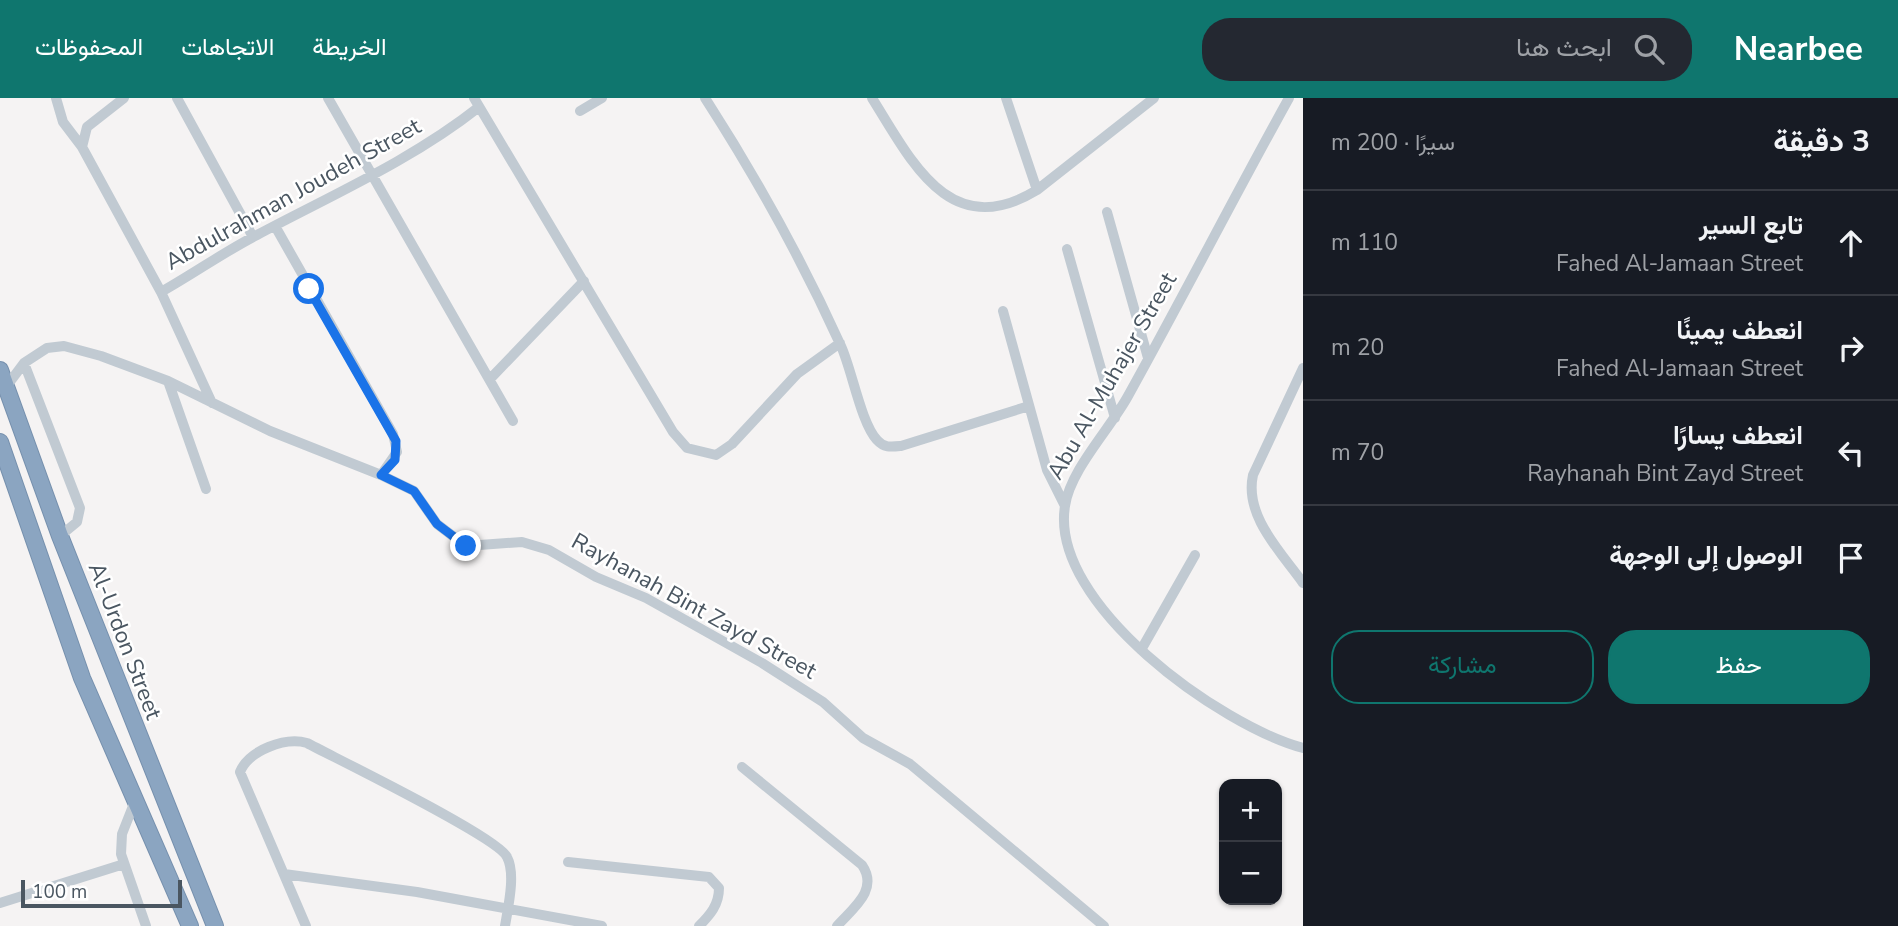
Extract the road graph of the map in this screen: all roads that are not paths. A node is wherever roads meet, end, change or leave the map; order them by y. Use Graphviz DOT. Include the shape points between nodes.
graph roads {
  1 [pos="56,98"];
  2 [pos="124,98"];
  3 [pos="177,98"];
  4 [pos="328,98"];
  5 [pos="602,98"];
  6 [pos="705,98"];
  7 [pos="872,98"];
  8 [pos="1006,98"];
  9 [pos="1154,98"];
  10 [pos="1289,98"];
  11 [pos="477,103"];
  12 [pos="580,111"];
  13 [pos="82,147"];
  14 [pos="371,176"];
  15 [pos="1037,190"];
  16 [pos="1107,212"];
  17 [pos="275,226"];
  18 [pos="253,237"];
  19 [pos="1067,249"];
  20 [pos="584,281"];
  21 [pos="161,292"];
  22 [pos="1003,311"];
  23 [pos="840,343"];
  24 [pos="1148,358"];
  25 [pos="24,363"];
  26 [pos="1303,368"];
  27 [pos="0,370"];
  28 [pos="491,379"];
  29 [pos="168,381"];
  30 [pos="6,387"];
  31 [pos="212,403"];
  32 [pos="1029,406"];
  33 [pos="1115,418"];
  34 [pos="513,421"];
  35 [pos="0,442"];
  36 [pos="381,475"];
  37 [pos="206,489"];
  38 [pos="1065,506"];
  39 [pos="60,536"];
  40 [pos="1195,555"];
  41 [pos="1303,583"];
  42 [pos="1141,650"];
  43 [pos="1303,748"];
  44 [pos="742,767"];
  45 [pos="135,801"];
  46 [pos="568,862"];
  47 [pos="124,864"];
  48 [pos="284,874"];
  49 [pos="0,903"];
  50 [pos="508,910"];
  51 [pos="146,926"];
  52 [pos="190,926"];
  53 [pos="215,926"];
  54 [pos="306,926"];
  55 [pos="505,926"];
  56 [pos="602,926"];
  57 [pos="699,926"];
  58 [pos="837,926"];
  59 [pos="1104,926"];
  1 -- 13 [label="street" via="62,122"];
  2 -- 13 [label="street" via="86,127"];
  3 -- 18 [label="street"];
  4 -- 14 [label="street"];
  5 -- 12 [label="street"];
  6 -- 23 [label="street" via="762,190"];
  7 -- 15 [label="street" via="913,162 943,194 992,208 1017,202"];
  8 -- 15 [label="street"];
  9 -- 15 [label="street"];
  10 -- 24 [label="street, Abu Al-Muhajer Street"];
  11 -- 14 [label="street, Abdulrahman Joudeh Street" via="432,141"];
  11 -- 20 [label="street"];
  13 -- 21 [label="street"];
  14 -- 17 [label="street, Abdulrahman Joudeh Street"];
  14 -- 28 [label="street"];
  16 -- 24 [label="street"];
  17 -- 18 [label="street, Abdulrahman Joudeh Street"];
  17 -- 36 [label="street" via="393,433 397,452"];
  18 -- 21 [label="street, Abdulrahman Joudeh Street"];
  19 -- 33 [label="street"];
  20 -- 23 [label="street" via="673,432 687,448 704,454 716,455 732,444 797,374"];
  20 -- 28 [label="street"];
  21 -- 31 [label="street"];
  22 -- 32 [label="street"];
  23 -- 32 [label="street" via="867,424 884,446 901,446"];
  24 -- 33 [label="street, Abu Al-Muhajer Street"];
  25 -- 29 [label="street, Rayhanah Bint Zayd Street" via="47,348 64,346"];
  25 -- 30 [label="street, Rayhanah Bint Zayd Street"];
  25 -- 39 [label="street" via="80,508 77,522"];
  26 -- 41 [label="street" via="1253,475 1250,491 1264,527"];
  27 -- 30 [label="highway, Al-Urdon Street"];
  28 -- 34 [label="street"];
  29 -- 31 [label="street, Rayhanah Bint Zayd Street"];
  29 -- 37 [label="street"];
  30 -- 39 [label="highway, Al-Urdon Street"];
  31 -- 36 [label="street, Rayhanah Bint Zayd Street"];
  32 -- 38 [label="street" via="1047,470"];
  33 -- 38 [label="street, Abu Al-Muhajer Street" via="1078,476"];
  35 -- 45 [label="highway" via="82,677"];
  36 -- 59 [label="street, Rayhanah Bint Zayd Street" via="414,491 437,524 466,546 522,542 549,550 762,663 823,702 863,738 910,764"];
  38 -- 42 [label="street, Abu Al-Muhajer Street" via="1068,544 1081,580 1111,622"];
  39 -- 53 [label="highway, Al-Urdon Street"];
  40 -- 42 [label="street"];
  42 -- 43 [label="street, Abu Al-Muhajer Street" via="1240,721"];
  44 -- 58 [label="street" via="868,874 866,892"];
  45 -- 47 [label="street" via="122,834"];
  45 -- 52 [label="highway"];
  46 -- 57 [label="street" via="709,877 719,888 719,897"];
  47 -- 49 [label="street"];
  47 -- 51 [label="street"];
  48 -- 50 [label="street" via="417,891"];
  48 -- 50 [label="street" via="241,778 243,766 251,756 285,742 307,743 498,846 510,866"];
  48 -- 54 [label="street"];
  50 -- 55 [label="street"];
  50 -- 56 [label="street"];
}
